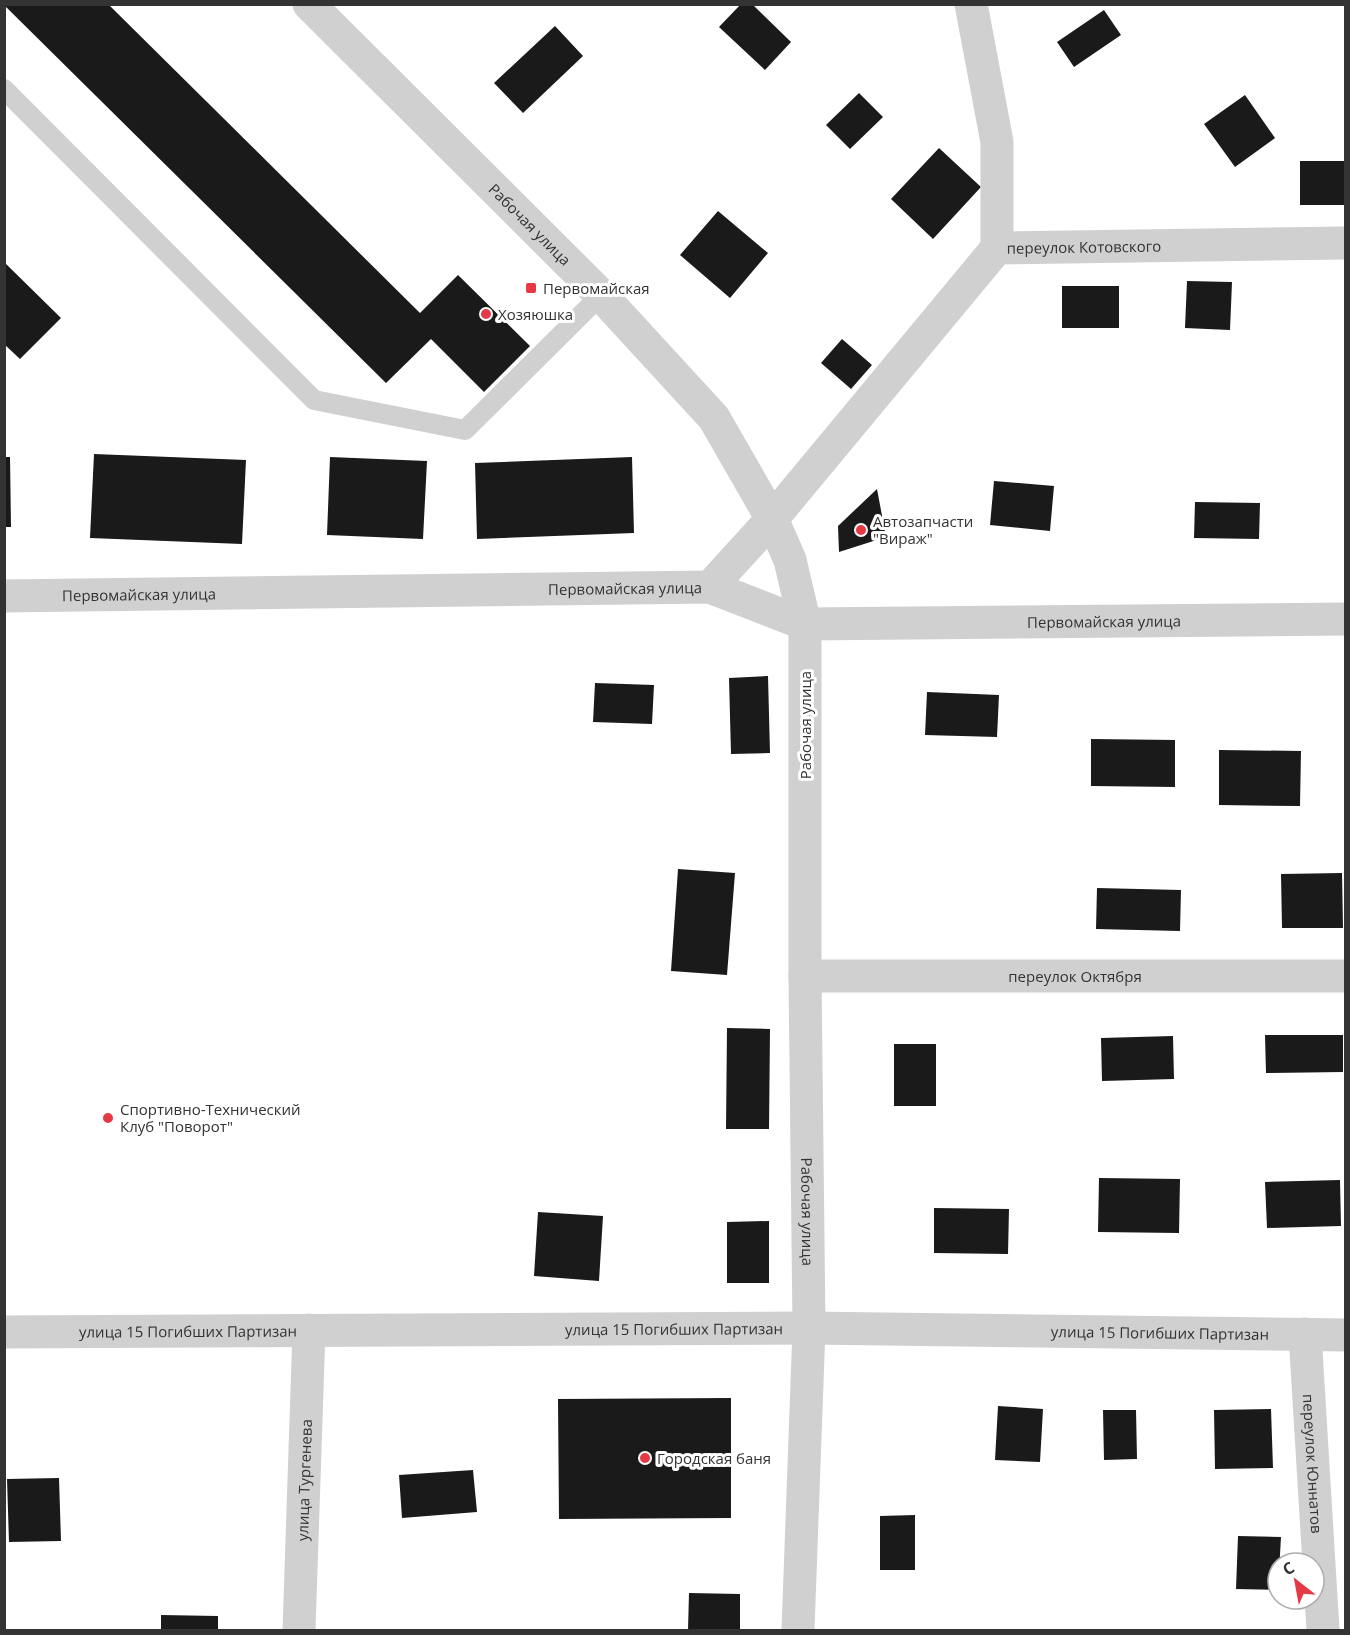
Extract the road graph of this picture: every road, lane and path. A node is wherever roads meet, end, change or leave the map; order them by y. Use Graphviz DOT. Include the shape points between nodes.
graph roads {
  1 [pos="309,4"];
  2 [pos="971,4"];
  3 [pos="4,89"];
  4 [pos="1346,243"];
  5 [pos="997,248"];
  6 [pos="601,295"];
  7 [pos="772,519"];
  8 [pos="710,587"];
  9 [pos="4,596"];
  10 [pos="1346,619"];
  11 [pos="805,624"];
  12 [pos="806,976"];
  13 [pos="1346,976"];
  14 [pos="809,1328"];
  15 [pos="309,1330"];
  16 [pos="4,1332"];
  17 [pos="1305,1334"];
  18 [pos="1346,1335"];
  19 [pos="299,1630"];
  20 [pos="798,1630"];
  21 [pos="1323,1630"];
  1 -- 6 [label="street, Рабочая улица"];
  2 -- 5 [label="street, переулок Котовского" via="997,142"];
  3 -- 6 [label="lane" via="314,400 465,430"];
  4 -- 5 [label="street, переулок Котовского"];
  5 -- 7 [label="street"];
  6 -- 7 [label="street, Рабочая улица" via="714,418"];
  7 -- 8 [label="street"];
  7 -- 11 [label="street, Рабочая улица" via="790,560"];
  8 -- 9 [label="street, Первомайская улица"];
  8 -- 11 [label="street, Первомайская улица"];
  10 -- 11 [label="street, Первомайская улица"];
  11 -- 12 [label="street, Рабочая улица"];
  12 -- 13 [label="street, переулок Октября"];
  12 -- 14 [label="street, Рабочая улица"];
  14 -- 15 [label="street, улица 15 Погибших Партизан"];
  14 -- 17 [label="street, улица 15 Погибших Партизан"];
  14 -- 20 [label="street, Рабочая улица"];
  15 -- 16 [label="street, улица 15 Погибших Партизан"];
  15 -- 19 [label="street, улица Тургенева"];
  17 -- 18 [label="street, улица 15 Погибших Партизан"];
  17 -- 21 [label="street, переулок Юннатов"];
}
